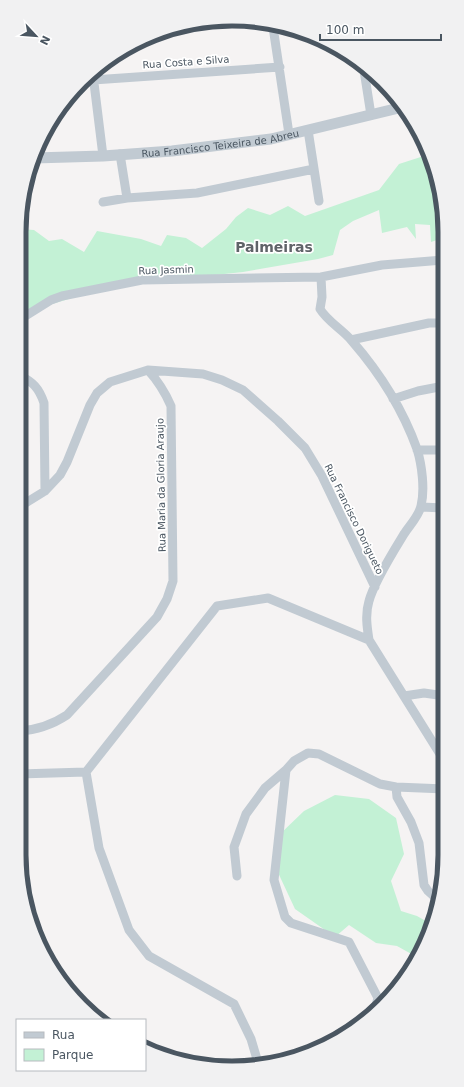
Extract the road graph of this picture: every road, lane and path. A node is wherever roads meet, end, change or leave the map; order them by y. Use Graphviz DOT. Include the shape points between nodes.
graph roads {
  1 [pos="274,30"];
  2 [pos="280,67"];
  3 [pos="365,75"];
  4 [pos="95,78"];
  5 [pos="93,80"];
  6 [pos="396,109"];
  7 [pos="371,115"];
  8 [pos="308,130"];
  9 [pos="289,134"];
  10 [pos="120,154"];
  11 [pos="104,156"];
  12 [pos="40,158"];
  13 [pos="314,169"];
  14 [pos="127,198"];
  15 [pos="319,201"];
  16 [pos="103,202"];
  17 [pos="438,260"];
  18 [pos="321,277"];
  19 [pos="26,316"];
  20 [pos="438,323"];
  21 [pos="351,340"];
  22 [pos="148,370"];
  23 [pos="26,380"];
  24 [pos="438,387"];
  25 [pos="393,399"];
  26 [pos="417,450"];
  27 [pos="438,450"];
  28 [pos="45,491"];
  29 [pos="26,503"];
  30 [pos="421,507"];
  31 [pos="438,508"];
  32 [pos="375,587"];
  33 [pos="368,640"];
  34 [pos="438,695"];
  35 [pos="404,696"];
  36 [pos="26,730"];
  37 [pos="438,751"];
  38 [pos="286,770"];
  39 [pos="86,772"];
  40 [pos="26,774"];
  41 [pos="396,787"];
  42 [pos="438,789"];
  43 [pos="237,876"];
  44 [pos="434,896"];
  45 [pos="377,1002"];
  46 [pos="257,1059"];
  1 -- 2 [label="street"];
  2 -- 4 [label="street, Rua Costa e Silva"];
  2 -- 9 [label="street"];
  3 -- 7 [label="street"];
  5 -- 11 [label="street"];
  6 -- 7 [label="street, Rua Francisco Teixeira de Abreu"];
  7 -- 8 [label="street, Rua Francisco Teixeira de Abreu"];
  8 -- 9 [label="street, Rua Francisco Teixeira de Abreu"];
  8 -- 13 [label="street"];
  9 -- 10 [label="street, Rua Francisco Teixeira de Abreu" via="271,139 172,151"];
  10 -- 11 [label="street, Rua Francisco Teixeira de Abreu"];
  10 -- 14 [label="street"];
  11 -- 12 [label="street, Rua Francisco Teixeira de Abreu"];
  13 -- 14 [label="street" via="197,193"];
  13 -- 15 [label="street"];
  14 -- 16 [label="street"];
  17 -- 18 [label="street, Rua Jasmin" via="382,265"];
  18 -- 19 [label="street, Rua Jasmin" via="142,280 62,296"];
  18 -- 21 [label="street" via="320,309"];
  20 -- 21 [label="street"];
  21 -- 25 [label="street"];
  22 -- 28 [label="street" via="110,382 97,393 67,462 60,475"];
  22 -- 32 [label="street, Rua Francisco Dorigueto" via="203,374 222,380 242,390 278,421 305,448 322,476"];
  22 -- 36 [label="street, Rua Maria da Gloria Araujo" via="157,380 171,406 173,581 157,618 67,715 43,727"];
  23 -- 28 [label="street" via="36,386 44,403"];
  24 -- 25 [label="street"];
  25 -- 26 [label="street"];
  26 -- 27 [label="street"];
  26 -- 30 [label="street" via="422,473"];
  28 -- 29 [label="street"];
  30 -- 31 [label="street"];
  30 -- 32 [label="street"];
  32 -- 33 [label="street, Rua Francisco Dorigueto" via="368,602"];
  33 -- 35 [label="street, Rua Francisco Dorigueto"];
  33 -- 39 [label="street" via="268,598 217,606"];
  34 -- 35 [label="street" via="424,693"];
  35 -- 37 [label="street, Rua Francisco Dorigueto"];
  38 -- 41 [label="street" via="294,761 308,753 319,754 380,784"];
  38 -- 43 [label="street" via="265,788 246,814 234,848"];
  38 -- 45 [label="street" via="274,880 285,917 291,923 349,942 378,998"];
  39 -- 40 [label="street"];
  39 -- 46 [label="street" via="99,848 129,930 149,956 234,1004"];
  41 -- 42 [label="street"];
  41 -- 44 [label="street" via="397,797 419,843 424,885"];
}
